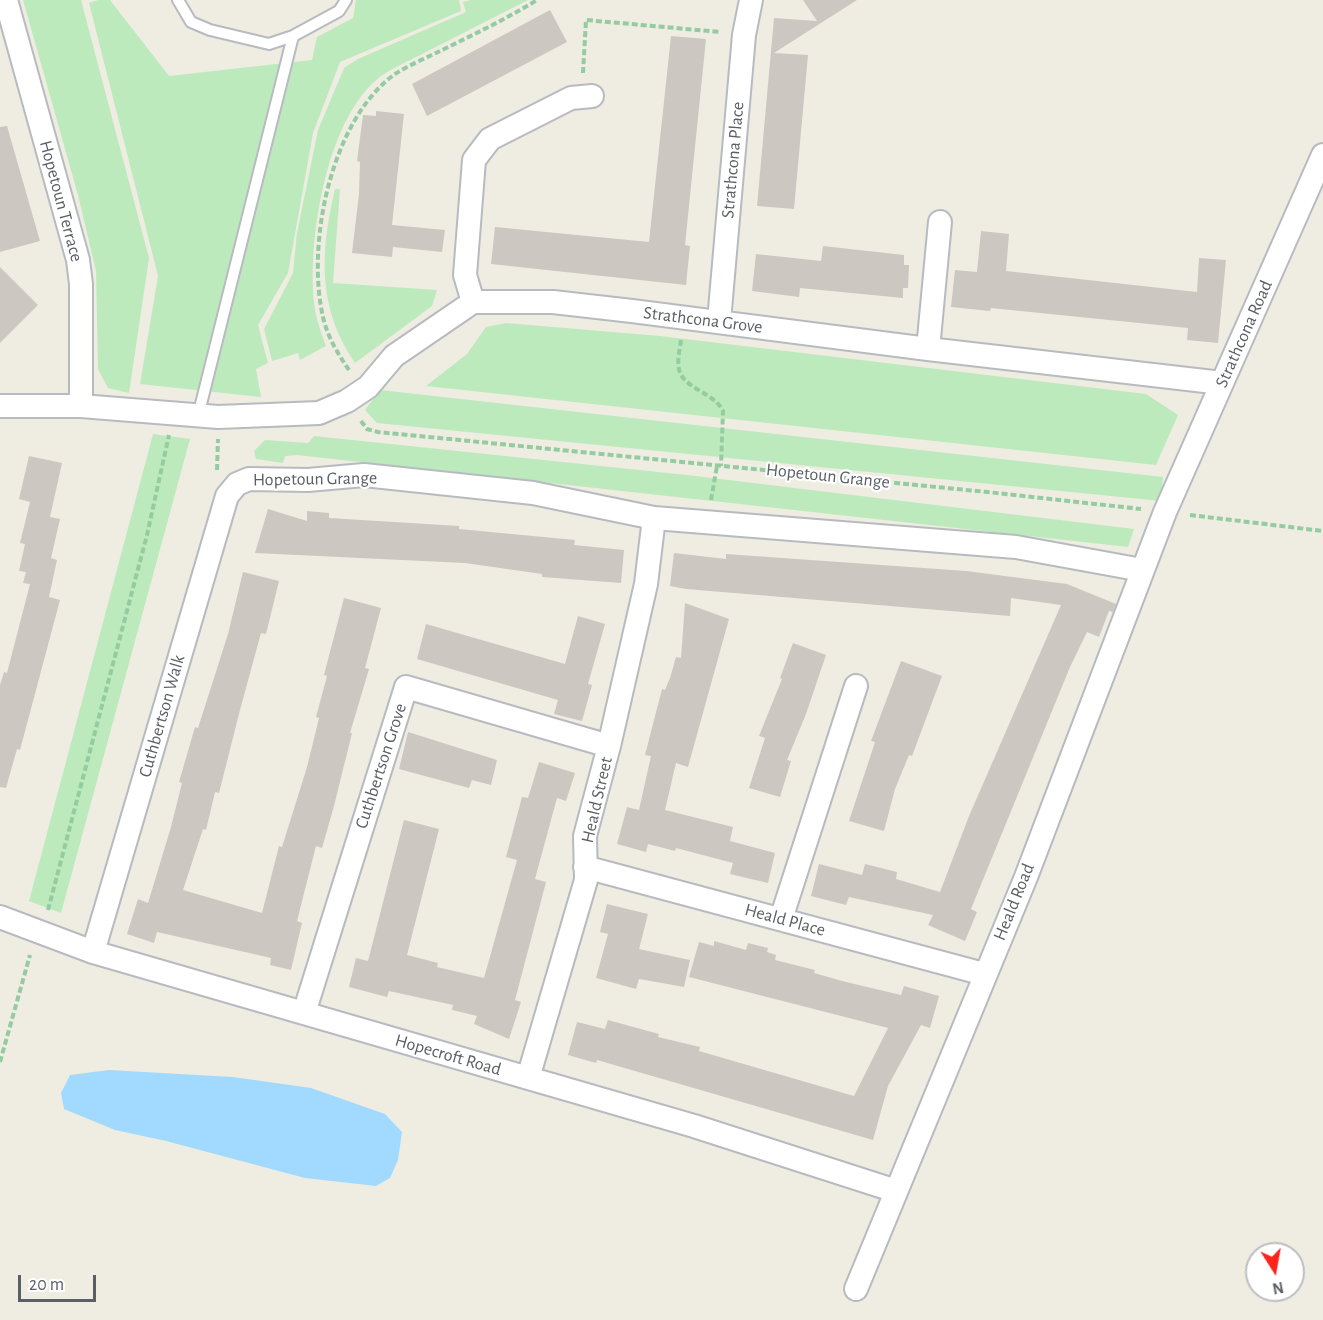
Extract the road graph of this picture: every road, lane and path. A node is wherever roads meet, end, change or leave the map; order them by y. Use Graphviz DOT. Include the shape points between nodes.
graph roads {
  1 [pos="6,0"];
  2 [pos="178,0"];
  3 [pos="346,0"];
  4 [pos="537,0"];
  5 [pos="751,0"];
  6 [pos="744,35"];
  7 [pos="293,36"];
  8 [pos="587,96"];
  9 [pos="1323,155"];
  10 [pos="940,222"];
  11 [pos="473,302"];
  12 [pos="684,318"];
  13 [pos="719,321"];
  14 [pos="928,349"];
  15 [pos="353,375"];
  16 [pos="1222,382"];
  17 [pos="347,401"];
  18 [pos="0,406"];
  19 [pos="81,406"];
  20 [pos="174,414"];
  21 [pos="208,417"];
  22 [pos="721,466"];
  23 [pos="237,484"];
  24 [pos="1165,512"];
  25 [pos="654,518"];
  26 [pos="1323,531"];
  27 [pos="1142,570"];
  28 [pos="856,686"];
  29 [pos="609,746"];
  30 [pos="585,867"];
  31 [pos="0,917"];
  32 [pos="781,919"];
  33 [pos="37,941"];
  34 [pos="93,952"];
  35 [pos="984,974"];
  36 [pos="304,1013"];
  37 [pos="0,1062"];
  38 [pos="528,1078"];
  39 [pos="896,1191"];
  40 [pos="856,1289"];
  1 -- 19 [label="street, Hopetoun Terrace" via="78,260"];
  2 -- 7 [label="lane" via="191,22 210,30 269,44"];
  3 -- 7 [label="lane" via="339,10"];
  4 -- 15 [label="path" via="396,73 357,113 329,184 317,284 330,337"];
  5 -- 6 [label="street, Strathcona Place"];
  6 -- 8 [label="path" via="586,20"];
  6 -- 13 [label="street, Strathcona Place"];
  7 -- 21 [label="lane"];
  8 -- 11 [label="street" via="571,98 490,139 474,160 465,275"];
  9 -- 16 [label="street, Strathcona Road"];
  10 -- 14 [label="street"];
  11 -- 12 [label="street, Strathcona Grove" via="553,302"];
  11 -- 17 [label="street" via="394,356 368,387"];
  12 -- 13 [label="street, Strathcona Grove"];
  12 -- 22 [label="path" via="678,368 682,377 720,404"];
  13 -- 14 [label="street, Strathcona Grove"];
  14 -- 16 [label="street, Strathcona Grove"];
  16 -- 24 [label="street, Strathcona Road"];
  17 -- 21 [label="street" via="319,413"];
  17 -- 22 [label="path, Hopetoun Grange" via="367,429 378,432"];
  18 -- 19 [label="street"];
  19 -- 20 [label="street"];
  20 -- 21 [label="street"];
  20 -- 33 [label="path" via="147,535"];
  22 -- 24 [label="path, Hopetoun Grange"];
  23 -- 25 [label="street, Hopetoun Grange" via="249,479 308,480 364,475 533,493"];
  23 -- 34 [label="street, Cuthbertson Walk" via="227,496"];
  24 -- 26 [label="path, Hopetoun Grange"];
  24 -- 27 [label="street, Heald Road"];
  25 -- 27 [label="street, Hopetoun Grange" via="1016,547"];
  25 -- 29 [label="street, Heald Street" via="646,584"];
  27 -- 35 [label="street, Heald Road" via="1026,877"];
  28 -- 32 [label="street" via="823,754"];
  29 -- 30 [label="street, Heald Street" via="585,836"];
  29 -- 36 [label="street, Cuthbertson Grove" via="406,687"];
  30 -- 32 [label="street, Heald Place"];
  30 -- 38 [label="street, Heald Street" via="586,880"];
  31 -- 33 [label="street, Hopecroft Road"];
  32 -- 35 [label="street, Heald Place"];
  33 -- 34 [label="street, Hopecroft Road"];
  33 -- 37 [label="path"];
  34 -- 36 [label="street, Hopecroft Road"];
  35 -- 39 [label="street, Heald Road"];
  36 -- 38 [label="street, Hopecroft Road"];
  38 -- 39 [label="street, Hopecroft Road"];
  39 -- 40 [label="street, Heald Road"];
}
